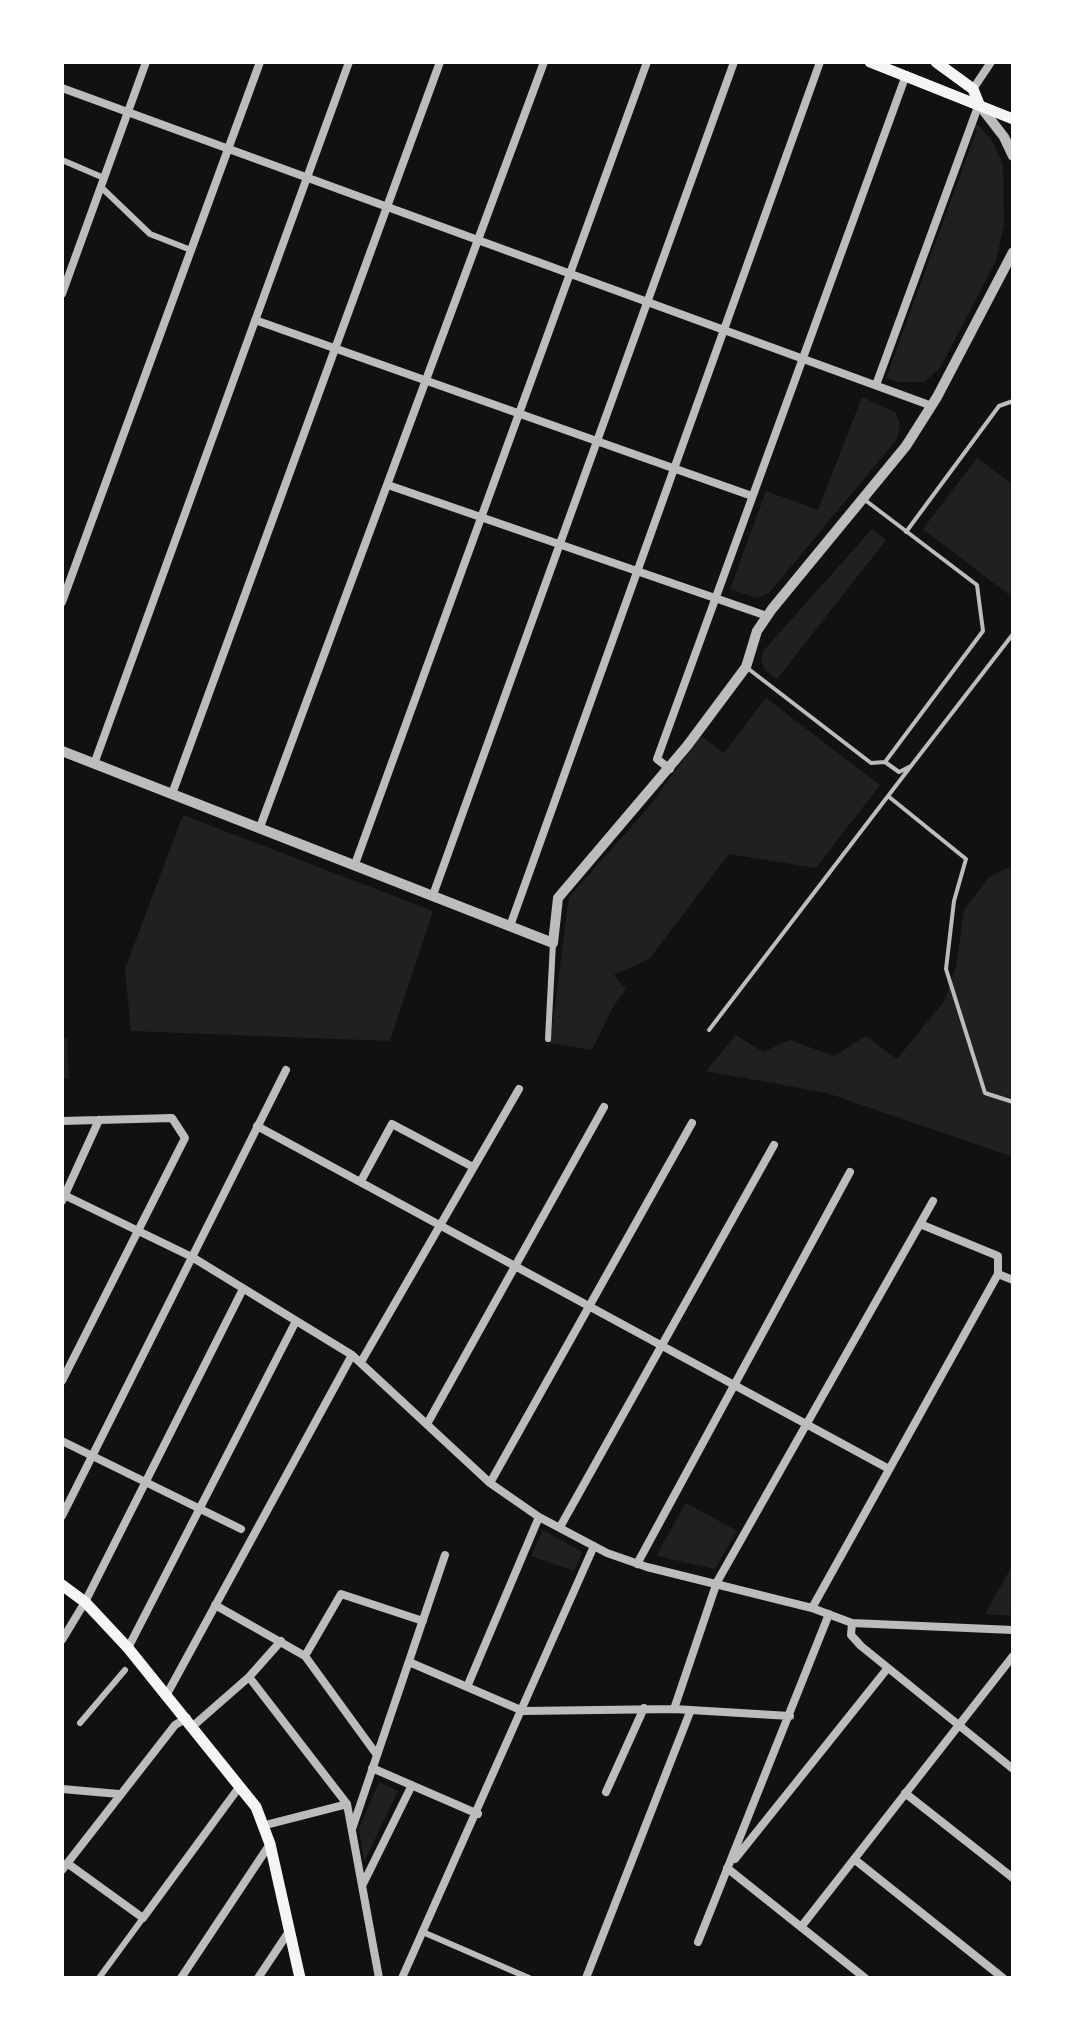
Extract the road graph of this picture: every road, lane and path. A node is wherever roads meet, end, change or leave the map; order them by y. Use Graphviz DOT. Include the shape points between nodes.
graph roads {
  1 [pos="146,62"];
  2 [pos="260,62"];
  3 [pos="349,62"];
  4 [pos="440,62"];
  5 [pos="544,62"];
  6 [pos="647,62"];
  7 [pos="734,62"];
  8 [pos="820,62"];
  9 [pos="870,62"];
  10 [pos="895,62"];
  11 [pos="936,62"];
  12 [pos="991,62"];
  13 [pos="906,75"];
  14 [pos="62,88"];
  15 [pos="973,89"];
  16 [pos="979,104"];
  17 [pos="128,112"];
  18 [pos="1013,119"];
  19 [pos="228,149"];
  20 [pos="1013,156"];
  21 [pos="62,160"];
  22 [pos="307,178"];
  23 [pos="103,182"];
  24 [pos="387,207"];
  25 [pos="478,240"];
  26 [pos="191,250"];
  27 [pos="1013,252"];
  28 [pos="570,274"];
  29 [pos="62,294"];
  30 [pos="647,302"];
  31 [pos="255,320"];
  32 [pos="724,330"];
  33 [pos="336,348"];
  34 [pos="803,359"];
  35 [pos="426,380"];
  36 [pos="876,385"];
  37 [pos="1013,401"];
  38 [pos="932,406"];
  39 [pos="519,413"];
  40 [pos="597,441"];
  41 [pos="674,469"];
  42 [pos="388,485"];
  43 [pos="752,496"];
  44 [pos="863,498"];
  45 [pos="481,517"];
  46 [pos="906,532"];
  47 [pos="560,544"];
  48 [pos="637,571"];
  49 [pos="716,598"];
  50 [pos="62,602"];
  51 [pos="767,616"];
  52 [pos="1013,634"];
  53 [pos="746,667"];
  54 [pos="62,751"];
  55 [pos="885,762"];
  56 [pos="94,764"];
  57 [pos="911,766"];
  58 [pos="670,769"];
  59 [pos="172,794"];
  60 [pos="888,796"];
  61 [pos="260,827"];
  62 [pos="355,864"];
  63 [pos="433,895"];
  64 [pos="510,926"];
  65 [pos="553,943"];
  66 [pos="709,1030"];
  67 [pos="548,1039"];
  68 [pos="286,1070"];
  69 [pos="519,1089"];
  70 [pos="1013,1102"];
  71 [pos="604,1107"];
  72 [pos="99,1120"];
  73 [pos="62,1121"];
  74 [pos="692,1123"];
  75 [pos="257,1126"];
  76 [pos="774,1145"];
  77 [pos="473,1167"];
  78 [pos="850,1172"];
  79 [pos="362,1179"];
  80 [pos="63,1197"];
  81 [pos="933,1201"];
  82 [pos="442,1223"];
  83 [pos="920,1224"];
  84 [pos="137,1231"];
  85 [pos="192,1257"];
  86 [pos="516,1264"];
  87 [pos="998,1274"];
  88 [pos="1013,1280"];
  89 [pos="243,1289"];
  90 [pos="590,1304"];
  91 [pos="296,1321"];
  92 [pos="662,1344"];
  93 [pos="352,1355"];
  94 [pos="361,1362"];
  95 [pos="62,1381"];
  96 [pos="735,1384"];
  97 [pos="427,1424"];
  98 [pos="807,1424"];
  99 [pos="62,1441"];
  100 [pos="93,1456"];
  101 [pos="889,1469"];
  102 [pos="146,1482"];
  103 [pos="490,1483"];
  104 [pos="200,1509"];
  105 [pos="62,1516"];
  106 [pos="539,1517"];
  107 [pos="560,1527"];
  108 [pos="241,1529"];
  109 [pos="594,1546"];
  110 [pos="445,1555"];
  111 [pos="637,1564"];
  112 [pos="717,1582"];
  113 [pos="62,1585"];
  114 [pos="85,1602"];
  115 [pos="215,1605"];
  116 [pos="812,1608"];
  117 [pos="829,1614"];
  118 [pos="423,1621"];
  119 [pos="852,1623"];
  120 [pos="1013,1630"];
  121 [pos="62,1640"];
  122 [pos="281,1641"];
  123 [pos="128,1648"];
  124 [pos="305,1656"];
  125 [pos="1013,1656"];
  126 [pos="409,1662"];
  127 [pos="887,1669"];
  128 [pos="125,1670"];
  129 [pos="249,1677"];
  130 [pos="467,1687"];
  131 [pos="167,1694"];
  132 [pos="644,1708"];
  133 [pos="674,1709"];
  134 [pos="523,1711"];
  135 [pos="690,1712"];
  136 [pos="790,1716"];
  137 [pos="190,1722"];
  138 [pos="80,1723"];
  139 [pos="958,1726"];
  140 [pos="377,1755"];
  141 [pos="372,1768"];
  142 [pos="1013,1769"];
  143 [pos="412,1785"];
  144 [pos="240,1786"];
  145 [pos="62,1789"];
  146 [pos="606,1792"];
  147 [pos="905,1793"];
  148 [pos="119,1794"];
  149 [pos="347,1804"];
  150 [pos="478,1814"];
  151 [pos="265,1825"];
  152 [pos="351,1829"];
  153 [pos="270,1844"];
  154 [pos="854,1859"];
  155 [pos="65,1866"];
  156 [pos="727,1868"];
  157 [pos="1013,1878"];
  158 [pos="363,1885"];
  159 [pos="143,1918"];
  160 [pos="801,1927"];
  161 [pos="291,1930"];
  162 [pos="425,1933"];
  163 [pos="698,1942"];
  164 [pos="99,1978"];
  165 [pos="181,1978"];
  166 [pos="258,1978"];
  167 [pos="300,1978"];
  168 [pos="379,1978"];
  169 [pos="402,1978"];
  170 [pos="529,1978"];
  171 [pos="586,1978"];
  172 [pos="865,1978"];
  173 [pos="1003,1978"];
  1 -- 17 [label="street"];
  2 -- 19 [label="street"];
  3 -- 22 [label="street"];
  4 -- 24 [label="street"];
  5 -- 25 [label="street"];
  6 -- 28 [label="street"];
  7 -- 30 [label="street"];
  8 -- 32 [label="street"];
  9 -- 13 [label="main road"];
  10 -- 13 [label="main road"];
  11 -- 15 [label="main road"];
  12 -- 15 [label="street"];
  13 -- 16 [label="main road"];
  13 -- 34 [label="street"];
  14 -- 17 [label="street"];
  15 -- 16 [label="main road"];
  16 -- 18 [label="main road"];
  16 -- 20 [label="street"];
  16 -- 36 [label="street"];
  17 -- 19 [label="street"];
  17 -- 23 [label="street"];
  19 -- 22 [label="street"];
  19 -- 26 [label="street"];
  21 -- 23 [label="street"];
  22 -- 24 [label="street"];
  22 -- 31 [label="street"];
  23 -- 26 [label="street" via="150,234"];
  23 -- 29 [label="street"];
  24 -- 25 [label="street"];
  24 -- 33 [label="street"];
  25 -- 28 [label="street"];
  25 -- 35 [label="street"];
  26 -- 50 [label="street"];
  27 -- 38 [label="street"];
  28 -- 30 [label="street"];
  28 -- 39 [label="street"];
  30 -- 32 [label="street"];
  30 -- 40 [label="street"];
  31 -- 33 [label="street"];
  31 -- 56 [label="street"];
  32 -- 34 [label="street"];
  32 -- 41 [label="street"];
  33 -- 35 [label="street"];
  33 -- 59 [label="street"];
  34 -- 36 [label="street"];
  34 -- 43 [label="street"];
  35 -- 39 [label="street"];
  35 -- 42 [label="street"];
  36 -- 38 [label="street"];
  37 -- 46 [label="lane" via="999,406"];
  38 -- 44 [label="street"];
  39 -- 40 [label="street"];
  39 -- 45 [label="street"];
  40 -- 41 [label="street"];
  40 -- 47 [label="street"];
  41 -- 43 [label="street"];
  41 -- 48 [label="street"];
  42 -- 45 [label="street"];
  42 -- 61 [label="street"];
  43 -- 49 [label="street"];
  44 -- 46 [label="lane"];
  44 -- 51 [label="street"];
  45 -- 47 [label="street"];
  45 -- 62 [label="street"];
  46 -- 55 [label="lane" via="977,585 983,631"];
  47 -- 48 [label="street"];
  47 -- 63 [label="street"];
  48 -- 49 [label="street"];
  48 -- 64 [label="street"];
  49 -- 51 [label="street"];
  49 -- 58 [label="street" via="657,759"];
  51 -- 53 [label="street"];
  52 -- 57 [label="lane"];
  53 -- 55 [label="lane" via="871,763"];
  53 -- 58 [label="street"];
  54 -- 56 [label="street"];
  55 -- 57 [label="lane" via="899,772"];
  56 -- 59 [label="street"];
  57 -- 60 [label="lane"];
  58 -- 65 [label="street" via="558,898"];
  59 -- 61 [label="street"];
  60 -- 66 [label="lane"];
  60 -- 70 [label="lane" via="966,859 954,901 946,969 985,1093"];
  61 -- 62 [label="street"];
  62 -- 63 [label="street"];
  63 -- 64 [label="street"];
  64 -- 65 [label="street"];
  65 -- 67 [label="street"];
  68 -- 75 [label="street"];
  69 -- 77 [label="street"];
  71 -- 86 [label="street"];
  72 -- 73 [label="street"];
  72 -- 80 [label="street"];
  72 -- 84 [label="street" via="172,1118 185,1138"];
  74 -- 90 [label="street"];
  75 -- 79 [label="street"];
  75 -- 85 [label="street"];
  76 -- 92 [label="street"];
  77 -- 79 [label="street" via="392,1124"];
  77 -- 82 [label="street"];
  78 -- 96 [label="street"];
  79 -- 82 [label="street"];
  80 -- 84 [label="street"];
  81 -- 83 [label="street"];
  82 -- 86 [label="street"];
  82 -- 94 [label="street"];
  83 -- 87 [label="street" via="998,1256"];
  83 -- 98 [label="street"];
  84 -- 85 [label="street"];
  84 -- 95 [label="street"];
  85 -- 89 [label="street"];
  85 -- 100 [label="street"];
  86 -- 90 [label="street"];
  86 -- 97 [label="street"];
  87 -- 88 [label="street"];
  87 -- 101 [label="street"];
  89 -- 91 [label="street"];
  89 -- 102 [label="street"];
  90 -- 92 [label="street"];
  90 -- 103 [label="street"];
  91 -- 93 [label="street"];
  91 -- 104 [label="street"];
  92 -- 96 [label="street"];
  92 -- 107 [label="street"];
  93 -- 94 [label="street"];
  93 -- 115 [label="street"];
  94 -- 97 [label="street"];
  96 -- 98 [label="street"];
  96 -- 111 [label="street"];
  97 -- 103 [label="street"];
  98 -- 101 [label="street"];
  98 -- 112 [label="street"];
  99 -- 100 [label="street"];
  100 -- 102 [label="street"];
  100 -- 105 [label="street"];
  101 -- 116 [label="street"];
  102 -- 104 [label="street"];
  102 -- 114 [label="street"];
  103 -- 106 [label="street"];
  104 -- 108 [label="street"];
  104 -- 123 [label="street"];
  106 -- 107 [label="street"];
  106 -- 130 [label="street"];
  107 -- 109 [label="street"];
  109 -- 111 [label="street"];
  109 -- 134 [label="street"];
  110 -- 118 [label="street"];
  111 -- 112 [label="street"];
  112 -- 116 [label="street"];
  112 -- 133 [label="street"];
  113 -- 114 [label="main road"];
  114 -- 121 [label="street"];
  114 -- 123 [label="main road"];
  115 -- 122 [label="street"];
  115 -- 131 [label="street"];
  116 -- 117 [label="street"];
  117 -- 119 [label="street"];
  117 -- 136 [label="street"];
  118 -- 124 [label="street" via="341,1594"];
  118 -- 126 [label="street"];
  119 -- 120 [label="street"];
  119 -- 127 [label="street" via="851,1635"];
  122 -- 124 [label="street"];
  122 -- 129 [label="street"];
  123 -- 131 [label="main road"];
  124 -- 140 [label="street"];
  125 -- 139 [label="street"];
  126 -- 130 [label="street"];
  126 -- 140 [label="street"];
  127 -- 139 [label="street"];
  127 -- 156 [label="street"];
  128 -- 138 [label="street"];
  129 -- 137 [label="street"];
  129 -- 149 [label="street"];
  130 -- 134 [label="street"];
  131 -- 137 [label="main road"];
  132 -- 133 [label="street"];
  132 -- 134 [label="street"];
  132 -- 146 [label="street"];
  133 -- 135 [label="street"];
  134 -- 150 [label="street"];
  135 -- 136 [label="street"];
  135 -- 171 [label="street"];
  136 -- 156 [label="street"];
  137 -- 144 [label="main road"];
  137 -- 148 [label="street" via="175,1725"];
  139 -- 142 [label="street"];
  139 -- 147 [label="street"];
  140 -- 141 [label="street"];
  141 -- 143 [label="street"];
  141 -- 152 [label="street"];
  143 -- 150 [label="street"];
  143 -- 158 [label="street"];
  144 -- 151 [label="main road"];
  144 -- 159 [label="street"];
  145 -- 148 [label="street"];
  147 -- 154 [label="street"];
  147 -- 157 [label="street"];
  148 -- 155 [label="street"];
  149 -- 151 [label="street"];
  149 -- 152 [label="street"];
  150 -- 162 [label="street"];
  151 -- 153 [label="main road"];
  152 -- 158 [label="street"];
  153 -- 161 [label="main road"];
  153 -- 165 [label="street"];
  154 -- 160 [label="street"];
  154 -- 173 [label="street"];
  155 -- 159 [label="street"];
  156 -- 160 [label="street"];
  156 -- 163 [label="street"];
  158 -- 168 [label="street"];
  159 -- 164 [label="street"];
  160 -- 172 [label="street"];
  161 -- 166 [label="street"];
  161 -- 167 [label="main road"];
  162 -- 169 [label="street"];
  162 -- 170 [label="street"];
}
